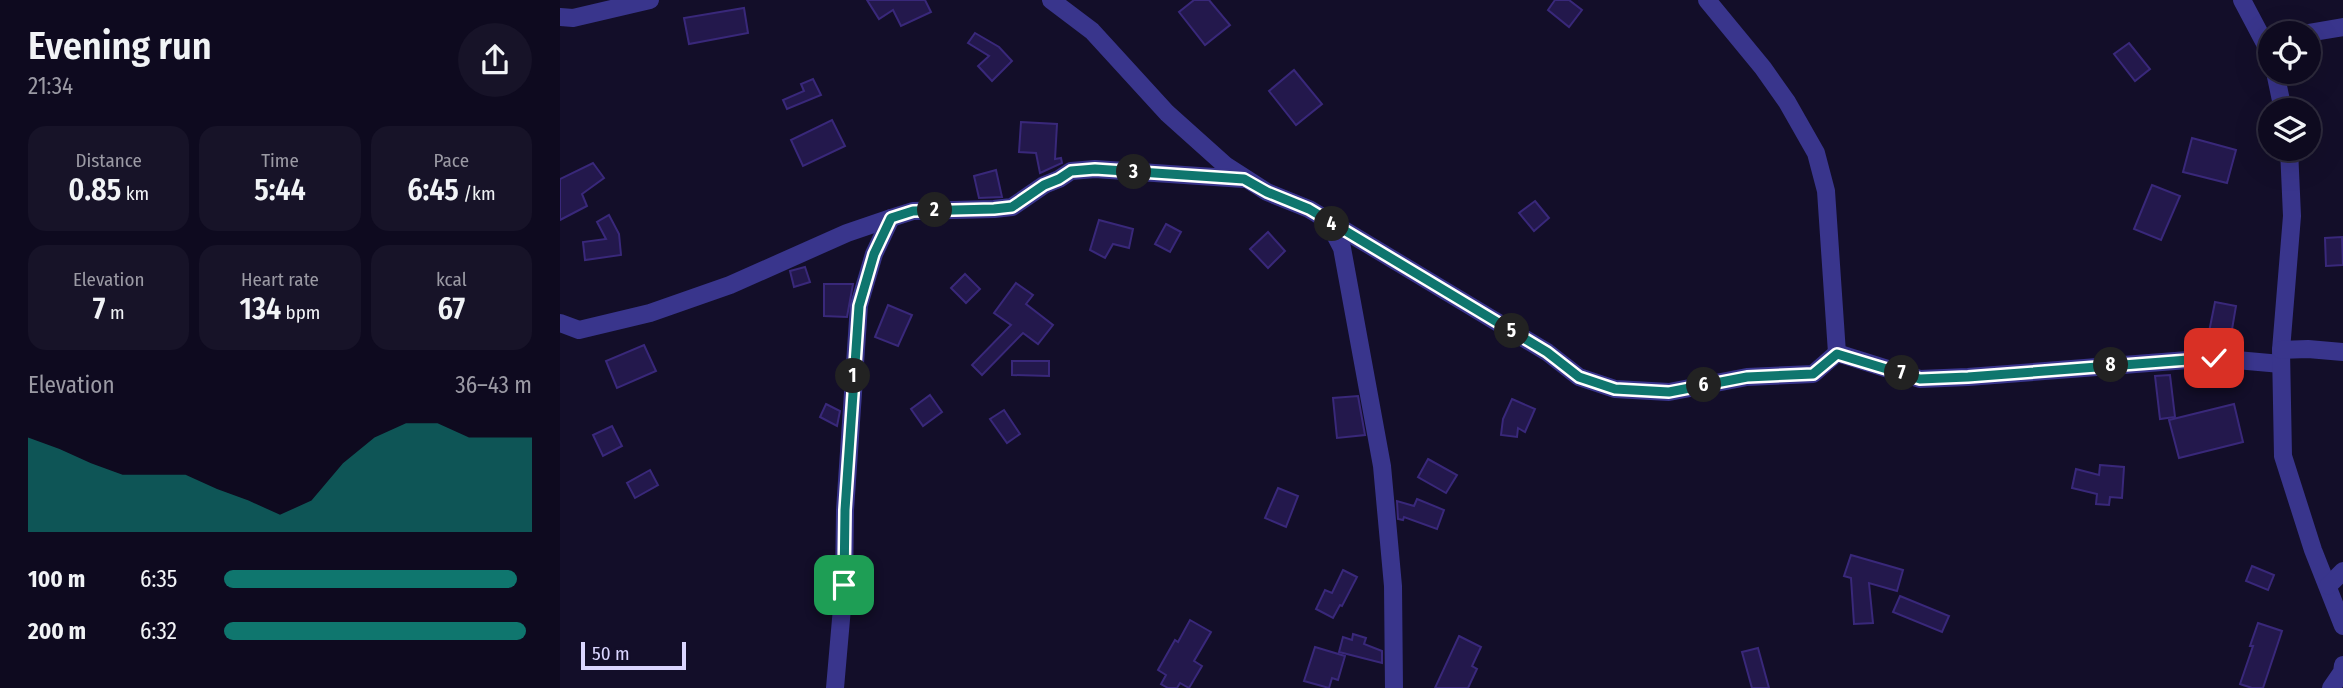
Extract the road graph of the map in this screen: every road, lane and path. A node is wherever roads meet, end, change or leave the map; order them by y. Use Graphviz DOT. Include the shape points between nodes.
graph roads {
  1 [pos="650,0"];
  2 [pos="1051,0"];
  3 [pos="1707,0"];
  4 [pos="2242,0"];
  5 [pos="560,17"];
  6 [pos="2343,27"];
  7 [pos="2258,30"];
  8 [pos="2321,31"];
  9 [pos="2290,161"];
  10 [pos="1244,179"];
  11 [pos="891,218"];
  12 [pos="1328,221"];
  13 [pos="560,323"];
  14 [pos="2343,352"];
  15 [pos="1837,354"];
  16 [pos="2281,357"];
  17 [pos="2343,571"];
  18 [pos="2328,586"];
  19 [pos="2343,626"];
  20 [pos="2343,664"];
  21 [pos="835,688"];
  22 [pos="1394,688"];
  23 [pos="2331,688"];
  1 -- 5 [label="street"];
  2 -- 10 [label="street" via="1092,31 1197,141"];
  3 -- 15 [label="street" via="1763,68 1816,153 1826,191"];
  4 -- 7 [label="street"];
  6 -- 8 [label="street"];
  9 -- 16 [label="street" via="2292,216"];
  10 -- 11 [label="street" via="1071,171 1012,207 913,211"];
  10 -- 12 [label="street"];
  11 -- 13 [label="street" via="650,313 579,330"];
  11 -- 21 [label="street" via="874,254 859,306"];
  12 -- 15 [label="street" via="1547,352 1579,377 1615,389 1669,392 1747,377 1813,374"];
  12 -- 22 [label="street" via="1342,248 1382,466 1393,586"];
  14 -- 16 [label="street" via="2308,349"];
  15 -- 16 [label="street" via="1920,379"];
  16 -- 18 [label="street" via="2283,456"];
  17 -- 18 [label="street"];
  18 -- 19 [label="street"];
  20 -- 23 [label="street"];
}
